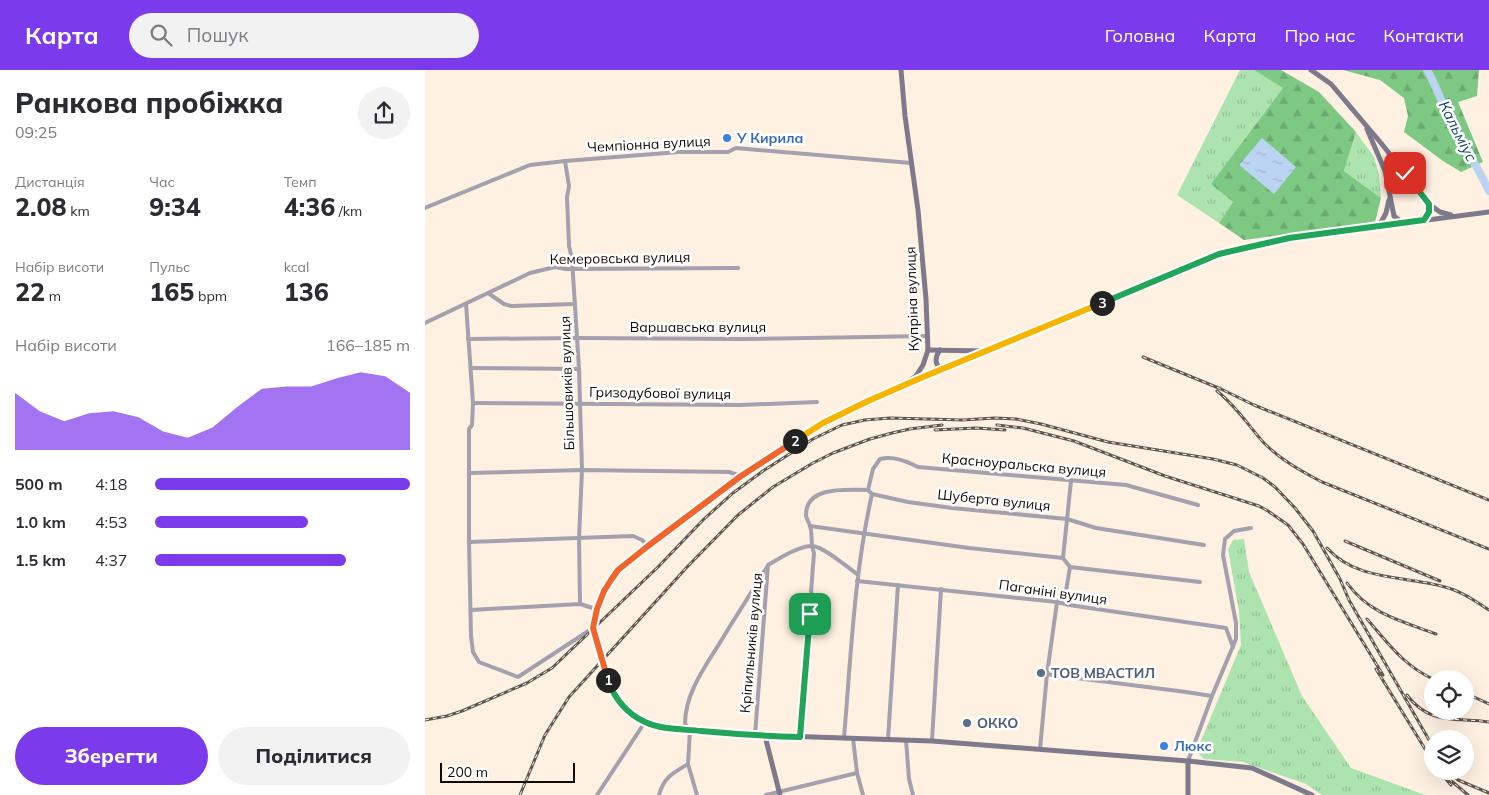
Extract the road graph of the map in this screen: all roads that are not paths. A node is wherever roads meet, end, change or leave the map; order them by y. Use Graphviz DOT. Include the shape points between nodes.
graph roads {
  1 [pos="901,70"];
  2 [pos="1311,70"];
  3 [pos="1364,124"];
  4 [pos="565,161"];
  5 [pos="911,164"];
  6 [pos="1389,197"];
  7 [pos="1429,204"];
  8 [pos="425,208"];
  9 [pos="1489,212"];
  10 [pos="1454,216"];
  11 [pos="1424,220"];
  12 [pos="1403,223"];
  13 [pos="1379,226"];
  14 [pos="737,268"];
  15 [pos="573,269"];
  16 [pos="487,293"];
  17 [pos="466,304"];
  18 [pos="575,304"];
  19 [pos="425,323"];
  20 [pos="928,336"];
  21 [pos="577,338"];
  22 [pos="468,339"];
  23 [pos="928,350"];
  24 [pos="940,350"];
  25 [pos="987,351"];
  26 [pos="471,368"];
  27 [pos="579,369"];
  28 [pos="942,370"];
  29 [pos="901,387"];
  30 [pos="817,402"];
  31 [pos="473,403"];
  32 [pos="580,403"];
  33 [pos="582,470"];
  34 [pos="469,473"];
  35 [pos="741,476"];
  36 [pos="1071,481"];
  37 [pos="868,490"];
  38 [pos="871,494"];
  39 [pos="1198,505"];
  40 [pos="1067,519"];
  41 [pos="810,526"];
  42 [pos="1251,528"];
  43 [pos="863,533"];
  44 [pos="579,538"];
  45 [pos="469,542"];
  46 [pos="1204,544"];
  47 [pos="648,546"];
  48 [pos="811,546"];
  49 [pos="1063,558"];
  50 [pos="768,565"];
  51 [pos="1070,567"];
  52 [pos="857,574"];
  53 [pos="857,581"];
  54 [pos="1200,582"];
  55 [pos="898,585"];
  56 [pos="941,590"];
  57 [pos="1057,602"];
  58 [pos="580,604"];
  59 [pos="597,609"];
  60 [pos="471,610"];
  61 [pos="593,628"];
  62 [pos="1233,647"];
  63 [pos="1047,674"];
  64 [pos="1212,696"];
  65 [pos="645,722"];
  66 [pos="690,730"];
  67 [pos="755,736"];
  68 [pos="765,736"];
  69 [pos="800,737"];
  70 [pos="844,738"];
  71 [pos="853,738"];
  72 [pos="888,739"];
  73 [pos="906,740"];
  74 [pos="932,741"];
  75 [pos="1040,749"];
  76 [pos="1188,761"];
  77 [pos="688,764"];
  78 [pos="857,772"];
  79 [pos="779,793"];
  80 [pos="597,795"];
  81 [pos="659,795"];
  82 [pos="697,795"];
  83 [pos="766,795"];
  84 [pos="863,795"];
  85 [pos="913,795"];
  86 [pos="1189,795"];
  87 [pos="1312,795"];
  1 -- 5 [label="main road, Купріна вулиця"];
  2 -- 3 [label="main road" via="1331,84"];
  3 -- 6 [label="main road" via="1385,171"];
  3 -- 7 [label="main road"];
  4 -- 5 [label="street, Чемпіонна вулиця" via="679,152 728,152 736,148"];
  4 -- 8 [label="street, Чемпіонна вулиця" via="530,165"];
  4 -- 15 [label="street, Більшовиків вулиця"];
  5 -- 20 [label="main road, Купріна вулиця"];
  6 -- 12 [label="main road" via="1394,216"];
  6 -- 13 [label="main road"];
  7 -- 10 [label="main road"];
  7 -- 11 [label="main road"];
  9 -- 10 [label="main road"];
  10 -- 11 [label="main road"];
  11 -- 12 [label="main road"];
  12 -- 13 [label="main road"];
  13 -- 25 [label="main road" via="1289,238 1219,254"];
  14 -- 15 [label="street, Кемеровська вулиця"];
  15 -- 16 [label="street, Кемеровська вулиця" via="555,267 531,273"];
  15 -- 18 [label="street, Більшовиків вулиця"];
  16 -- 17 [label="street, Кемеровська вулиця"];
  16 -- 18 [label="street" via="511,306"];
  17 -- 19 [label="street, Кемеровська вулиця"];
  17 -- 22 [label="street"];
  18 -- 21 [label="street, Більшовиків вулиця"];
  20 -- 21 [label="street, Варшавська вулиця"];
  20 -- 23 [label="main road, Купріна вулиця"];
  21 -- 22 [label="street, Варшавська вулиця"];
  21 -- 27 [label="street, Більшовиків вулиця"];
  22 -- 26 [label="street"];
  23 -- 24 [label="main road"];
  23 -- 29 [label="main road, Купріна вулиця" via="916,376"];
  24 -- 25 [label="main road"];
  24 -- 28 [label="main road" via="936,361"];
  25 -- 28 [label="main road"];
  26 -- 27 [label="street"];
  26 -- 31 [label="street"];
  27 -- 32 [label="street, Більшовиків вулиця"];
  28 -- 29 [label="main road"];
  29 -- 35 [label="main road, Купріна вулиця" via="823,423"];
  30 -- 32 [label="street, Гризодубової вулиця" via="740,405"];
  31 -- 32 [label="street, Гризодубової вулиця"];
  31 -- 34 [label="street" via="469,429"];
  32 -- 33 [label="street, Більшовиків вулиця"];
  33 -- 34 [label="street"];
  33 -- 35 [label="street" via="729,472"];
  33 -- 44 [label="street, Більшовиків вулиця"];
  34 -- 45 [label="street"];
  35 -- 47 [label="main road, Купріна вулиця"];
  36 -- 37 [label="street, Красноуральска вулиця" via="919,467 888,458 880,459 873,469"];
  36 -- 39 [label="street, Красноуральска вулиця" via="1126,485"];
  36 -- 40 [label="street"];
  37 -- 38 [label="street"];
  37 -- 41 [label="street" via="839,490 815,496 806,515"];
  38 -- 40 [label="street, Шуберта вулиця" via="952,508"];
  38 -- 43 [label="street"];
  40 -- 46 [label="street, Шуберта вулиця" via="1096,528"];
  40 -- 49 [label="street"];
  41 -- 43 [label="street"];
  41 -- 48 [label="street"];
  42 -- 62 [label="street" via="1234,531 1225,539 1223,555 1236,623"];
  43 -- 49 [label="street"];
  43 -- 52 [label="street"];
  44 -- 45 [label="street"];
  44 -- 47 [label="street" via="633,536"];
  44 -- 58 [label="street, Більшовиків вулиця"];
  45 -- 60 [label="street"];
  47 -- 59 [label="main road, Купріна вулиця" via="618,570"];
  48 -- 50 [label="street, Кріпильників вулиця" via="787,553"];
  48 -- 52 [label="street" via="825,551"];
  48 -- 69 [label="street" via="814,553"];
  49 -- 51 [label="street"];
  50 -- 66 [label="street" via="687,701 685,724"];
  50 -- 67 [label="street, Кріпильників вулиця"];
  51 -- 54 [label="street"];
  51 -- 57 [label="street" via="1065,597"];
  52 -- 53 [label="street"];
  53 -- 55 [label="street, Паганіні вулиця"];
  53 -- 70 [label="street"];
  55 -- 56 [label="street, Паганіні вулиця"];
  55 -- 72 [label="street"];
  56 -- 57 [label="street, Паганіні вулиця"];
  56 -- 74 [label="street"];
  57 -- 62 [label="street, Паганіні вулиця" via="1226,628"];
  57 -- 63 [label="street"];
  58 -- 59 [label="street"];
  58 -- 60 [label="street"];
  59 -- 61 [label="main road, Купріна вулиця"];
  60 -- 61 [label="street" via="473,652 479,662 518,677"];
  61 -- 65 [label="main road" via="609,684 616,697 631,714"];
  62 -- 64 [label="street"];
  63 -- 64 [label="street"];
  63 -- 75 [label="street"];
  64 -- 76 [label="street"];
  65 -- 66 [label="main road"];
  65 -- 80 [label="street"];
  66 -- 67 [label="main road"];
  66 -- 77 [label="street"];
  67 -- 68 [label="main road"];
  68 -- 69 [label="main road"];
  68 -- 79 [label="main road"];
  69 -- 70 [label="main road"];
  70 -- 71 [label="main road"];
  71 -- 72 [label="main road"];
  71 -- 78 [label="street"];
  72 -- 73 [label="main road"];
  73 -- 74 [label="main road"];
  73 -- 85 [label="street"];
  74 -- 75 [label="main road"];
  75 -- 76 [label="main road"];
  76 -- 86 [label="main road"];
  76 -- 87 [label="main road" via="1252,768"];
  77 -- 81 [label="street" via="669,776"];
  77 -- 82 [label="street"];
  78 -- 79 [label="street"];
  78 -- 84 [label="street"];
  79 -- 83 [label="street"];
}
